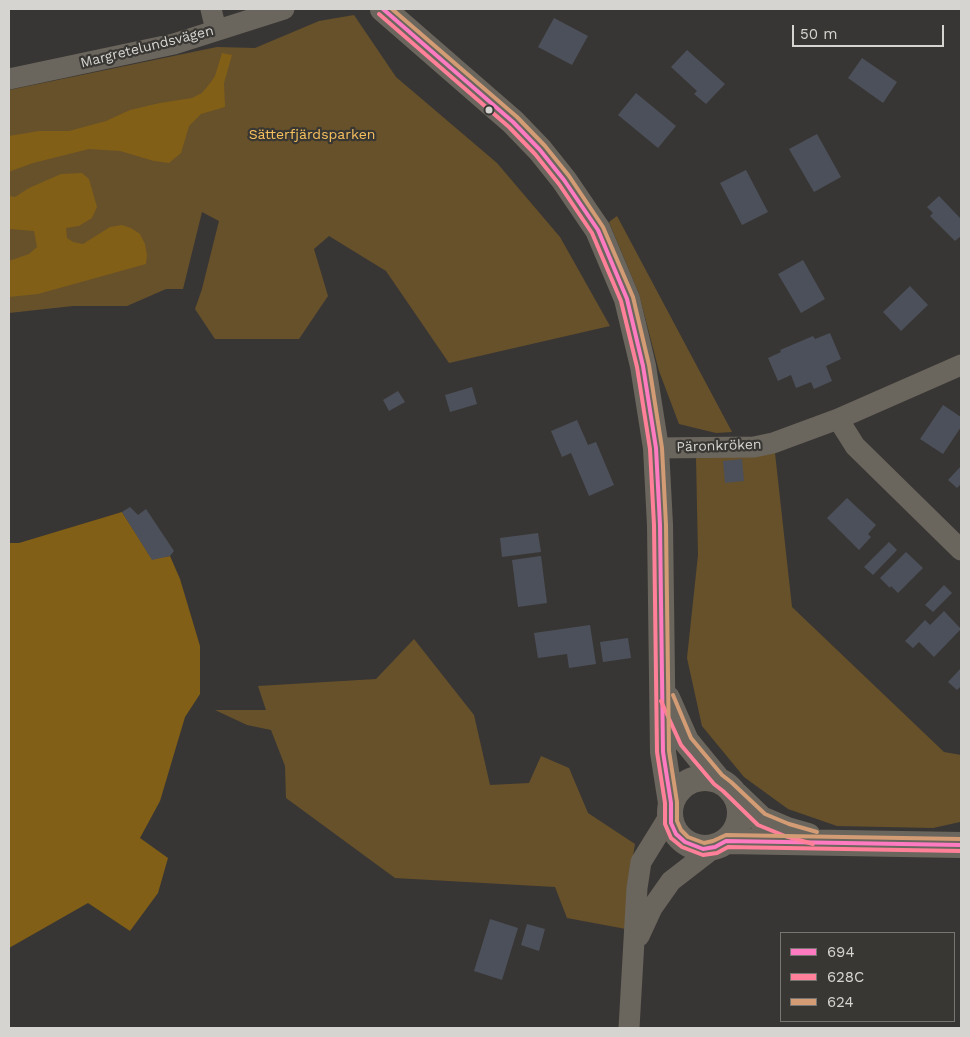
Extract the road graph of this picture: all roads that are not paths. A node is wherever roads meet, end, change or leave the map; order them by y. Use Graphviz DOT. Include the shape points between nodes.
graph roads {
  1 [pos="211,9"];
  2 [pos="284,9"];
  3 [pos="383,9"];
  4 [pos="216,30"];
  5 [pos="9,78"];
  6 [pos="961,365"];
  7 [pos="838,419"];
  8 [pos="656,448"];
  9 [pos="961,550"];
  10 [pos="661,681"];
  11 [pos="727,788"];
  12 [pos="670,809"];
  13 [pos="721,844"];
  14 [pos="835,844"];
  15 [pos="961,845"];
  16 [pos="634,945"];
  17 [pos="629,1028"];
  1 -- 4 [label="street"];
  2 -- 4 [label="street, Margretelundsvägen"];
  3 -- 8 [label="street" via="513,122 564,180 598,230 627,299 643,366"];
  4 -- 5 [label="street, Margretelundsvägen" via="174,44"];
  6 -- 7 [label="street, Päronkröken"];
  7 -- 8 [label="street, Päronkröken" via="754,447"];
  7 -- 9 [label="street" via="855,446"];
  8 -- 10 [label="street"];
  10 -- 11 [label="street" via="686,741"];
  10 -- 12 [label="street" via="663,752"];
  11 -- 12 [label="street" via="706,778 692,780 676,792"];
  11 -- 13 [label="street" via="740,806 740,819 734,832"];
  11 -- 14 [label="street" via="761,819"];
  12 -- 13 [label="street" via="671,823 685,842 696,848"];
  12 -- 16 [label="street" via="641,862"];
  13 -- 14 [label="street"];
  13 -- 16 [label="street" via="671,881 652,908"];
  14 -- 15 [label="street"];
  16 -- 17 [label="street"];
}
